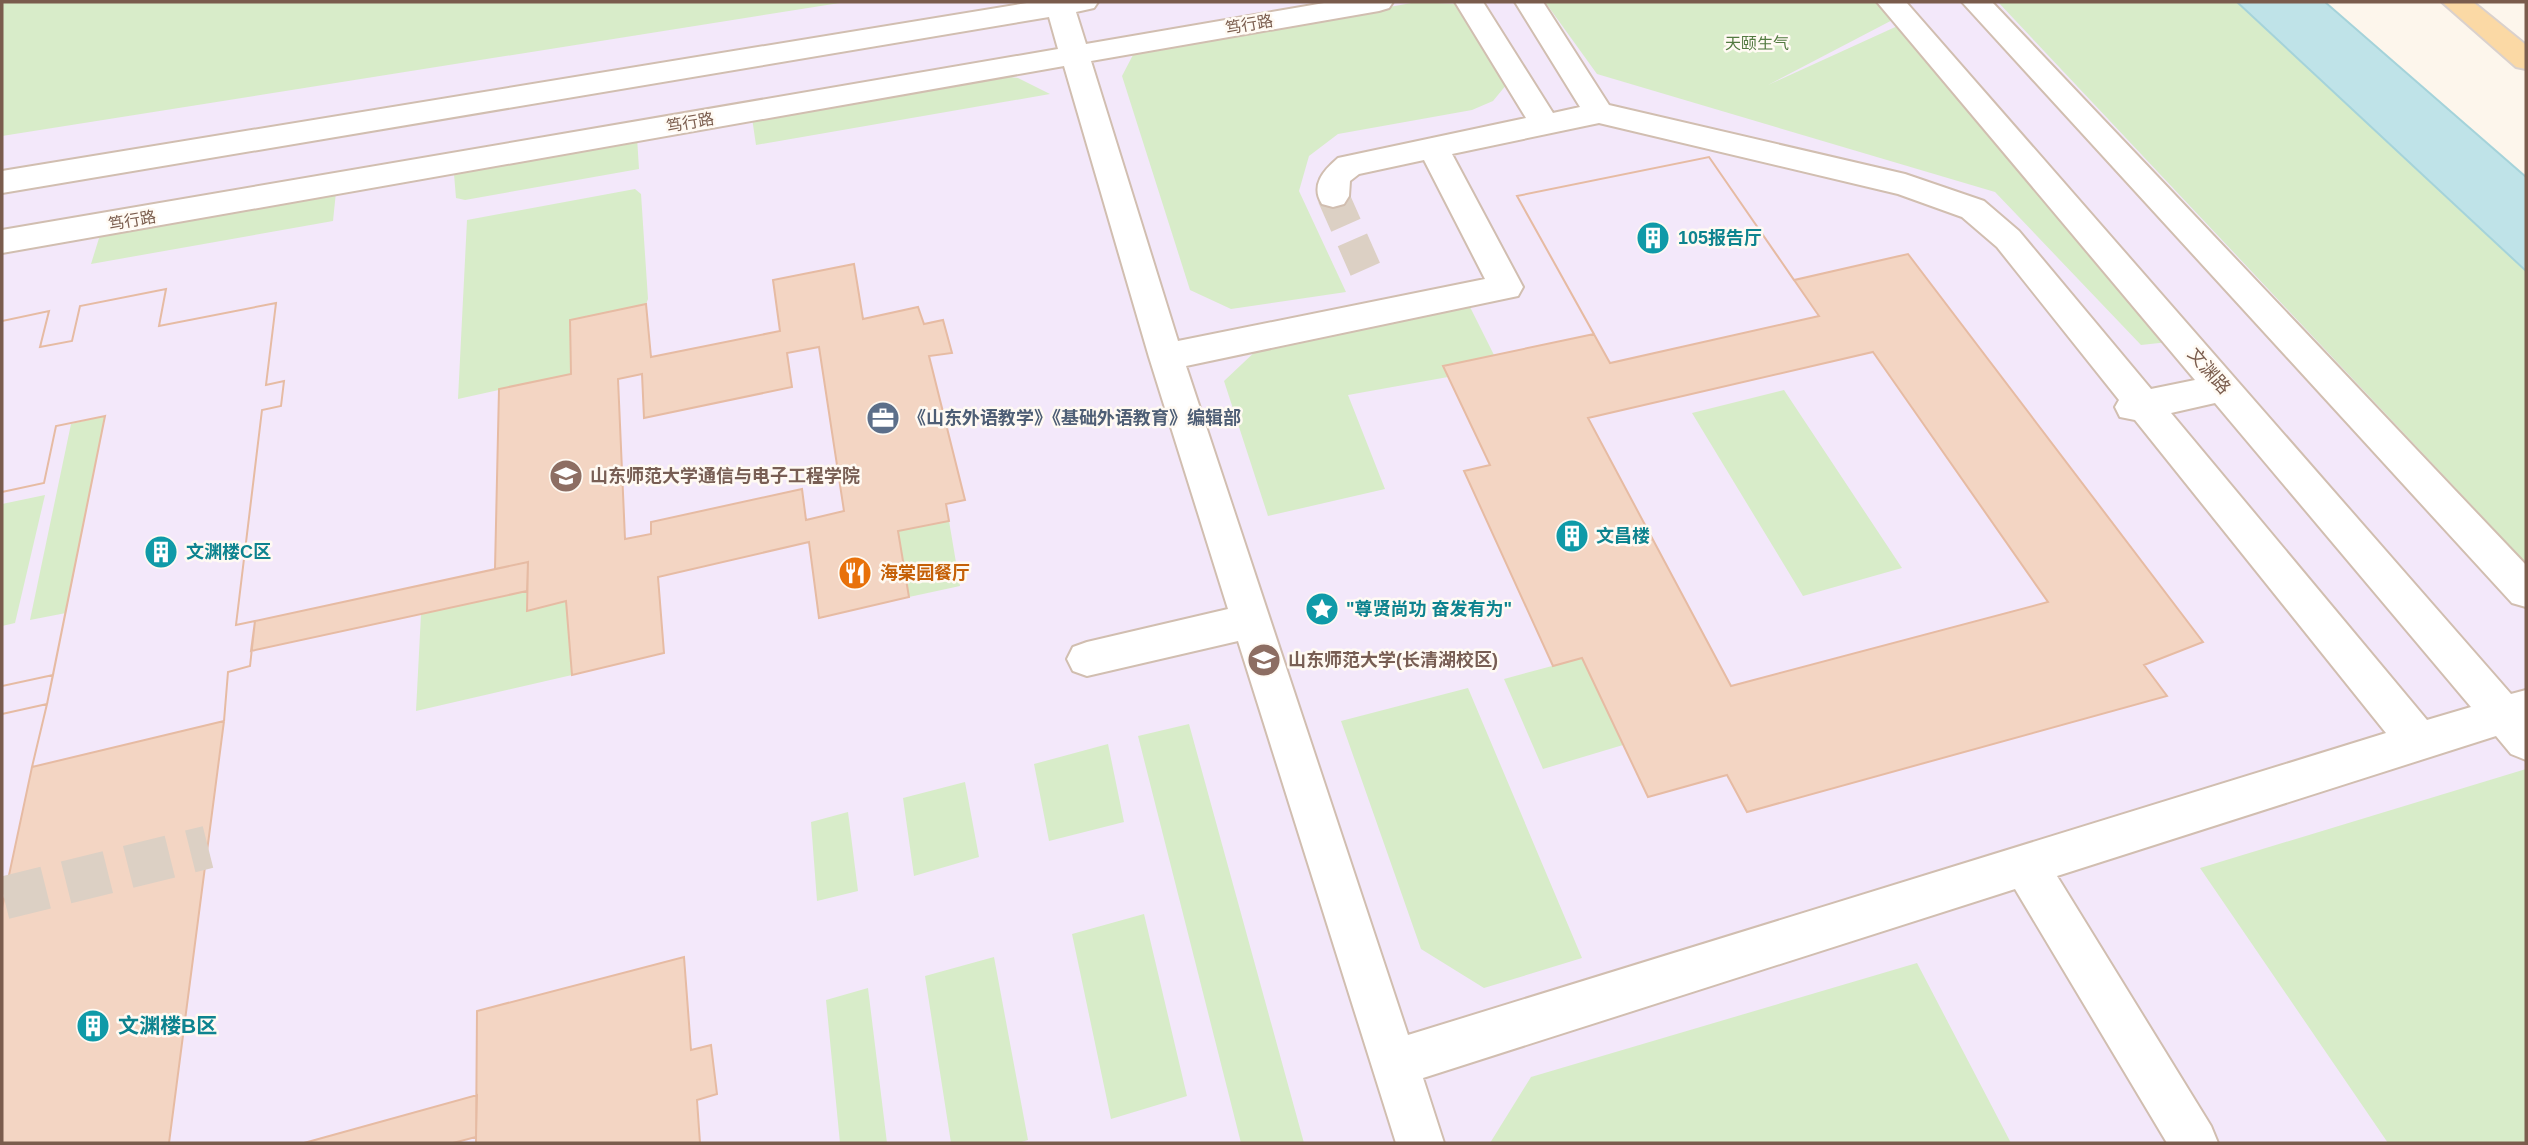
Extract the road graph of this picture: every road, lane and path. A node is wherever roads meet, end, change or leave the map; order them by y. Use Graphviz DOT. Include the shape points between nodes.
graph roads {
  1 [pos="1379,2"];
  2 [pos="1469,2"];
  3 [pos="1528,2"];
  4 [pos="1891,2"];
  5 [pos="1976,2"];
  6 [pos="2456,2"];
  7 [pos="1072,4"];
  8 [pos="1256,12"];
  9 [pos="874,36"];
  10 [pos="1075,55"];
  11 [pos="2526,60"];
  12 [pos="890,87"];
  13 [pos="555,90"];
  14 [pos="1599,113"];
  15 [pos="1545,124"];
  16 [pos="555,145"];
  17 [pos="1433,148"];
  18 [pos="193,150"];
  19 [pos="2,182"];
  20 [pos="1333,196"];
  21 [pos="182,211"];
  22 [pos="2,242"];
  23 [pos="1166,357"];
  24 [pos="2222,388"];
  25 [pos="2138,405"];
  26 [pos="2526,591"];
  27 [pos="1251,621"];
  28 [pos="1087,659"];
  29 [pos="2519,721"];
  30 [pos="2418,741"];
  31 [pos="2025,864"];
  32 [pos="1394,1063"];
  33 [pos="1420,1143"];
  34 [pos="2194,1143"];
  1 -- 8 [label="street, 笃行路"];
  2 -- 15 [label="street"];
  3 -- 14 [label="street"];
  4 -- 24 [label="street, 文渊路"];
  5 -- 26 [label="street"];
  6 -- 11 [label="main road"];
  7 -- 9 [label="street"];
  7 -- 10 [label="street"];
  8 -- 10 [label="street, 笃行路"];
  9 -- 12 [label="street"];
  9 -- 13 [label="street"];
  10 -- 12 [label="street, 笃行路"];
  10 -- 23 [label="street"];
  12 -- 16 [label="street, 笃行路"];
  13 -- 16 [label="street"];
  13 -- 18 [label="street"];
  14 -- 15 [label="street"];
  14 -- 25 [label="street" via="1905,185 1973,209 2008,239"];
  15 -- 17 [label="street"];
  16 -- 21 [label="street, 笃行路"];
  17 -- 20 [label="street" via="1349,165 1335,177"];
  17 -- 23 [label="street" via="1506,287"];
  18 -- 19 [label="street"];
  18 -- 21 [label="street"];
  21 -- 22 [label="street, 笃行路"];
  23 -- 27 [label="street"];
  24 -- 25 [label="street"];
  24 -- 29 [label="street, 文渊路"];
  25 -- 30 [label="street"];
  27 -- 28 [label="street"];
  27 -- 32 [label="street"];
  29 -- 30 [label="street"];
  30 -- 31 [label="street"];
  31 -- 32 [label="street"];
  31 -- 34 [label="street"];
  32 -- 33 [label="street"];
}
